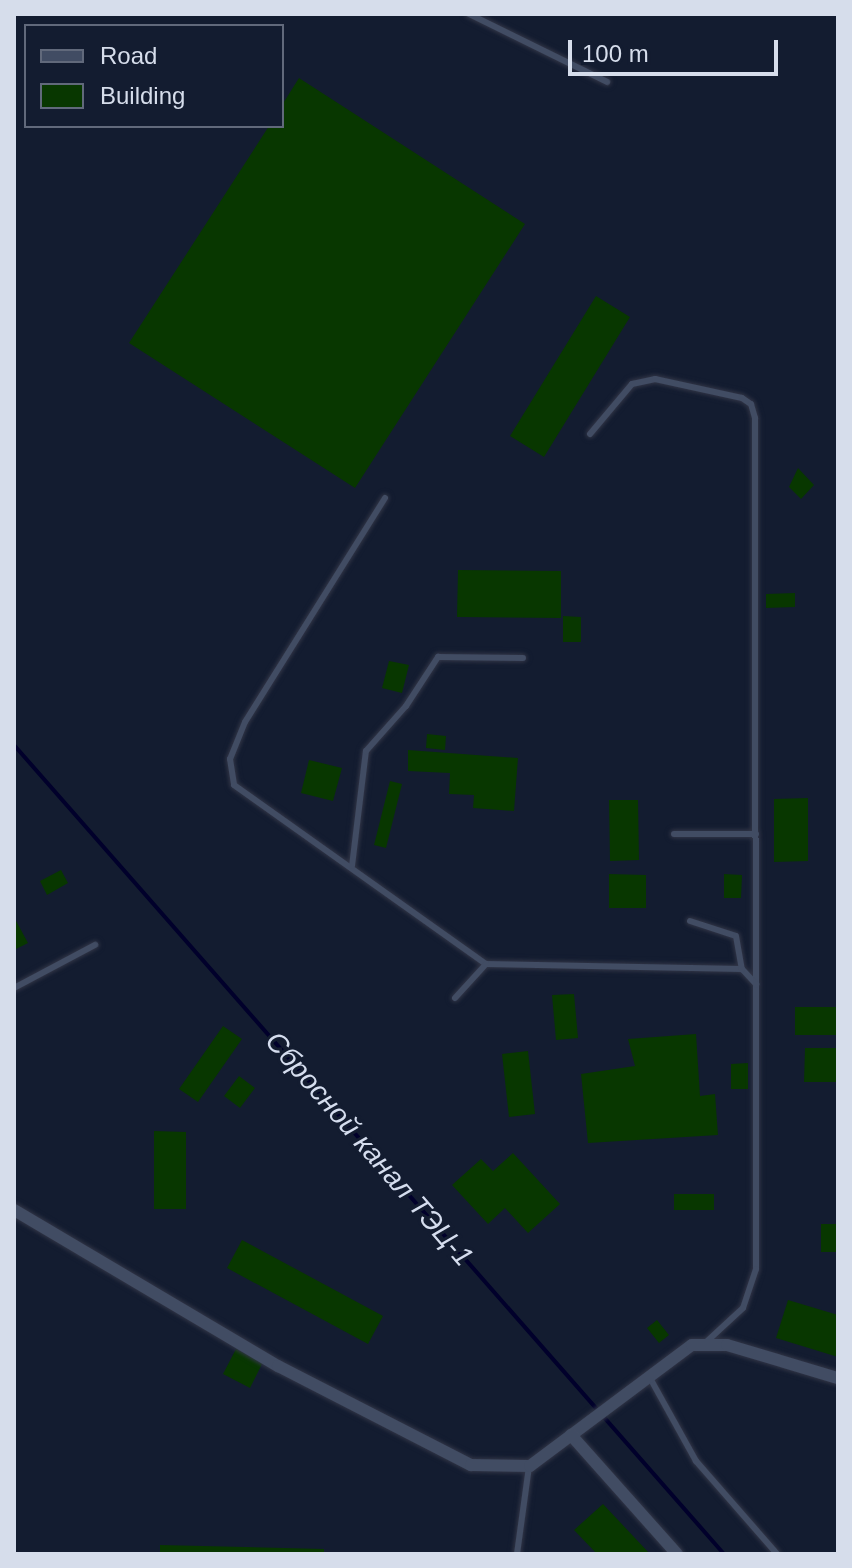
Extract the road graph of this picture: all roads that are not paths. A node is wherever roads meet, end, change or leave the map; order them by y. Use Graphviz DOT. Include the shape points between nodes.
graph roads {
  1 [pos="469,14"];
  2 [pos="607,82"];
  3 [pos="590,434"];
  4 [pos="385,498"];
  5 [pos="523,658"];
  6 [pos="674,834"];
  7 [pos="756,834"];
  8 [pos="352,866"];
  9 [pos="690,921"];
  10 [pos="95,945"];
  11 [pos="486,964"];
  12 [pos="742,969"];
  13 [pos="756,984"];
  14 [pos="14,988"];
  15 [pos="455,998"];
  16 [pos="14,1210"];
  17 [pos="704,1344"];
  18 [pos="648,1375"];
  19 [pos="838,1378"];
  20 [pos="571,1435"];
  21 [pos="530,1466"];
  22 [pos="517,1554"];
  23 [pos="677,1554"];
  24 [pos="777,1554"];
  1 -- 2 [label="lane"];
  3 -- 7 [label="lane" via="632,384 655,379 705,387 751,404"];
  4 -- 8 [label="lane" via="245,722 230,759 234,785"];
  5 -- 8 [label="lane" via="438,657 406,706 366,751"];
  6 -- 7 [label="lane"];
  7 -- 13 [label="lane"];
  8 -- 11 [label="lane"];
  9 -- 12 [label="lane" via="736,936"];
  10 -- 14 [label="lane"];
  11 -- 12 [label="lane"];
  11 -- 15 [label="lane"];
  12 -- 13 [label="lane"];
  13 -- 17 [label="lane" via="756,1269 743,1308"];
  16 -- 21 [label="street" via="278,1366 426,1445 471,1465"];
  17 -- 18 [label="street" via="692,1345"];
  17 -- 19 [label="street" via="741,1348"];
  18 -- 20 [label="street"];
  18 -- 24 [label="lane" via="696,1461"];
  20 -- 21 [label="street"];
  20 -- 23 [label="street"];
  21 -- 22 [label="lane"];
}
